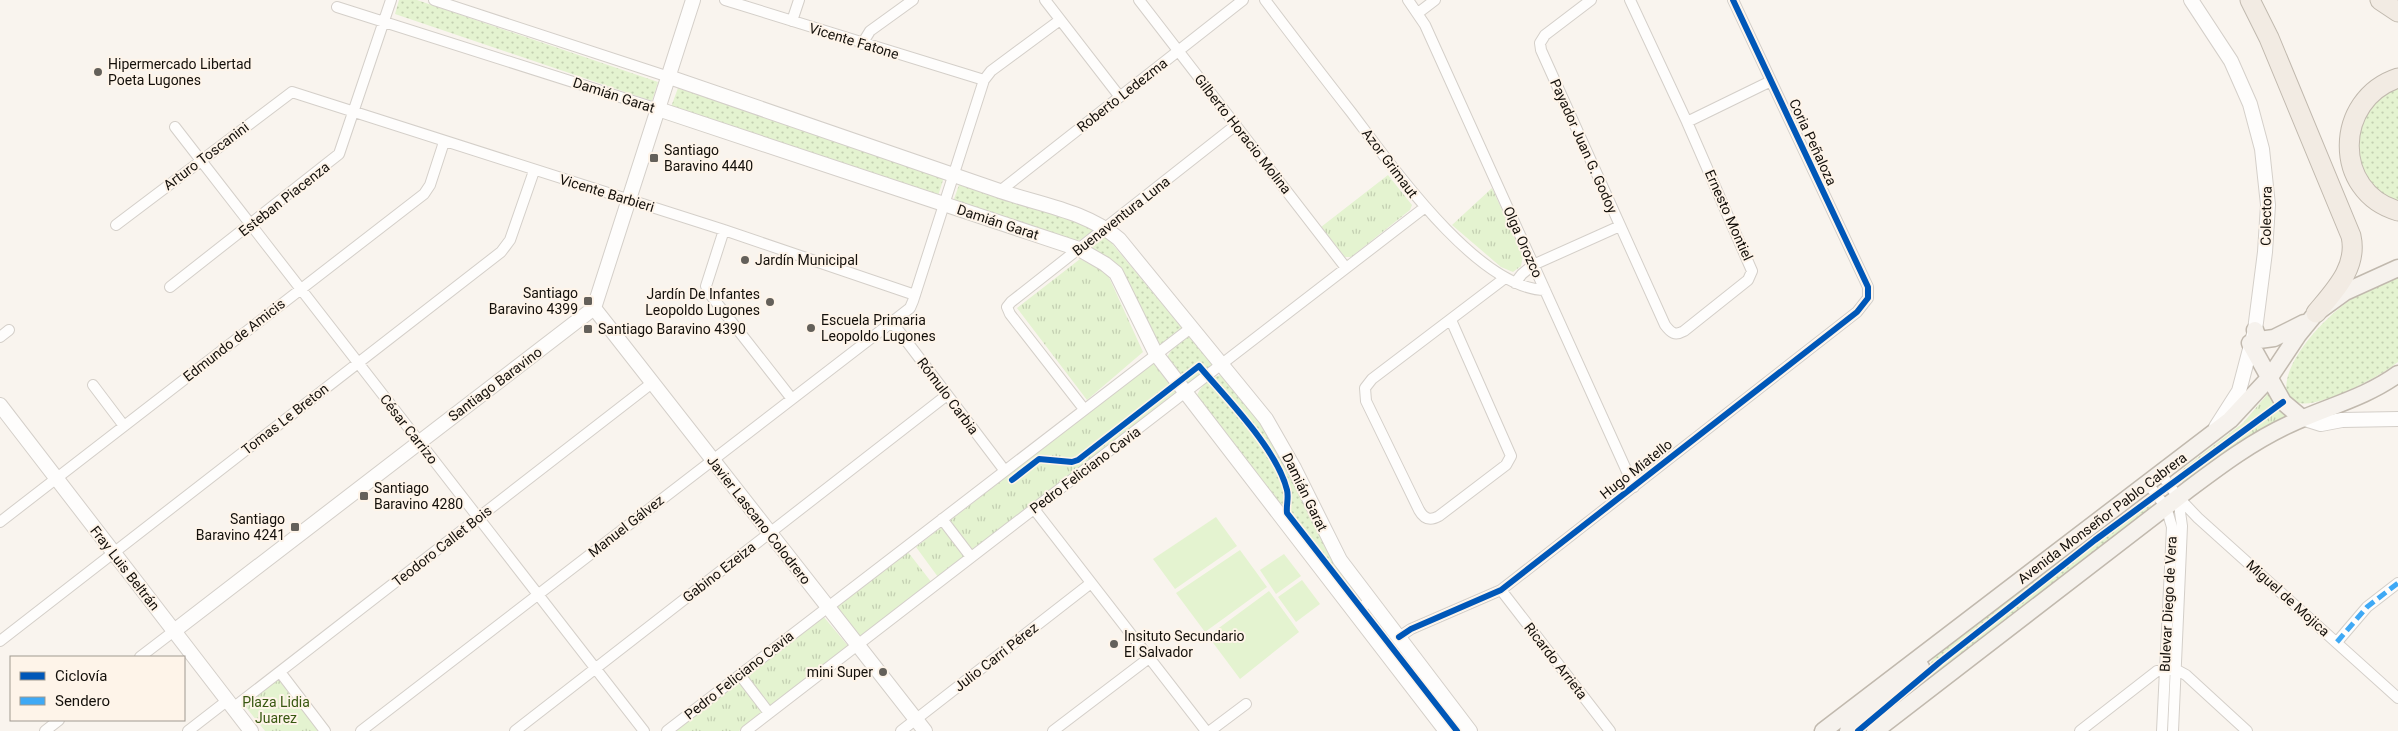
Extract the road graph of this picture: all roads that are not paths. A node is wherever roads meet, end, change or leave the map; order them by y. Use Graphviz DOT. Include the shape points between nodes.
graph roads {
  1 [pos="391,0"];
  2 [pos="434,0"];
  3 [pos="693,0"];
  4 [pos="725,0"];
  5 [pos="799,0"];
  6 [pos="913,0"];
  7 [pos="1045,0"];
  8 [pos="1139,0"];
  9 [pos="1243,0"];
  10 [pos="1265,0"];
  11 [pos="1408,0"];
  12 [pos="1435,0"];
  13 [pos="1592,0"];
  14 [pos="1630,0"];
  15 [pos="1733,0"];
  16 [pos="2191,0"];
  17 [pos="2250,0"];
  18 [pos="2380,0"];
  19 [pos="337,7"];
  20 [pos="2398,12"];
  21 [pos="1418,13"];
  22 [pos="1060,20"];
  23 [pos="385,21"];
  24 [pos="792,21"];
  25 [pos="862,44"];
  26 [pos="1178,51"];
  27 [pos="669,77"];
  28 [pos="2398,78"];
  29 [pos="984,80"];
  30 [pos="1770,81"];
  31 [pos="299,93"];
  32 [pos="1120,97"];
  33 [pos="658,109"];
  34 [pos="354,110"];
  35 [pos="1687,122"];
  36 [pos="1236,125"];
  37 [pos="175,127"];
  38 [pos="444,142"];
  39 [pos="200,160"];
  40 [pos="534,171"];
  41 [pos="954,174"];
  42 [pos="1000,191"];
  43 [pos="629,200"];
  44 [pos="944,204"];
  45 [pos="1424,208"];
  46 [pos="2398,211"];
  47 [pos="251,224"];
  48 [pos="116,225"];
  49 [pos="1620,226"];
  50 [pos="1106,228"];
  51 [pos="724,230"];
  52 [pos="1078,249"];
  53 [pos="1533,265"];
  54 [pos="1346,268"];
  55 [pos="2398,268"];
  56 [pos="1510,281"];
  57 [pos="170,287"];
  58 [pos="300,288"];
  59 [pos="1545,290"];
  60 [pos="915,294"];
  61 [pos="1870,294"];
  62 [pos="594,308"];
  63 [pos="2313,316"];
  64 [pos="1450,320"];
  65 [pos="892,322"];
  66 [pos="1192,327"];
  67 [pos="9,330"];
  68 [pos="2253,336"];
  69 [pos="0,337"];
  70 [pos="1156,354"];
  71 [pos="358,363"];
  72 [pos="1223,365"];
  73 [pos="2398,374"];
  74 [pos="2270,377"];
  75 [pos="652,383"];
  76 [pos="93,385"];
  77 [pos="1186,393"];
  78 [pos="946,395"];
  79 [pos="792,399"];
  80 [pos="1,408"];
  81 [pos="1084,409"];
  82 [pos="2302,418"];
  83 [pos="2398,419"];
  84 [pos="124,426"];
  85 [pos="2209,437"];
  86 [pos="419,442"];
  87 [pos="712,460"];
  88 [pos="1005,471"];
  89 [pos="56,478"];
  90 [pos="2154,479"];
  91 [pos="1634,487"];
  92 [pos="2172,502"];
  93 [pos="1034,509"];
  94 [pos="479,517"];
  95 [pos="942,519"];
  96 [pos="0,522"];
  97 [pos="769,533"];
  98 [pos="114,553"];
  99 [pos="971,557"];
  100 [pos="1091,583"];
  101 [pos="2398,583"];
  102 [pos="1502,590"];
  103 [pos="538,594"];
  104 [pos="1370,601"];
  105 [pos="827,608"];
  106 [pos="1355,612"];
  107 [pos="174,631"];
  108 [pos="1399,637"];
  109 [pos="1942,640"];
  110 [pos="0,642"];
  111 [pos="2336,642"];
  112 [pos="857,645"];
  113 [pos="141,656"];
  114 [pos="1149,658"];
  115 [pos="595,668"];
  116 [pos="2169,669"];
  117 [pos="280,672"];
  118 [pos="740,675"];
  119 [pos="2398,698"];
  120 [pos="230,704"];
  121 [pos="1246,704"];
  122 [pos="769,713"];
  123 [pos="59,721"];
  124 [pos="920,725"];
  125 [pos="1826,730"];
  126 [pos="45,731"];
  127 [pos="188,731"];
  128 [pos="251,731"];
  129 [pos="325,731"];
  130 [pos="361,731"];
  131 [pos="514,731"];
  132 [pos="644,731"];
  133 [pos="667,731"];
  134 [pos="746,731"];
  135 [pos="901,731"];
  136 [pos="1053,731"];
  137 [pos="1206,731"];
  138 [pos="1210,731"];
  139 [pos="1446,731"];
  140 [pos="1470,731"];
  141 [pos="1610,731"];
  142 [pos="1848,731"];
  143 [pos="1875,731"];
  144 [pos="2080,731"];
  145 [pos="2162,731"];
  146 [pos="2173,731"];
  147 [pos="2247,731"];
  1 -- 23 [label="street, Esteban Piacenza"];
  2 -- 27 [label="street, Damián Garat"];
  3 -- 27 [label="main road"];
  4 -- 24 [label="street, Vicente Fatone"];
  5 -- 24 [label="street"];
  6 -- 25 [label="street" via="870,31"];
  7 -- 22 [label="street"];
  8 -- 26 [label="street, Gilberto Horacio Molina"];
  9 -- 26 [label="street, Roberto Ledezma"];
  10 -- 45 [label="street, Azor Grimaut"];
  11 -- 21 [label="street, Olga Orozco"];
  12 -- 21 [label="street"];
  13 -- 49 [label="street, Payador Juan G. Godoy" via="1540,43"];
  14 -- 35 [label="street"];
  15 -- 30 [label="street, Coria Peñaloza"];
  16 -- 68 [label="main road, Colectora" via="2242,82 2262,149 2268,205"];
  17 -- 63 [label="highway" via="2269,38 2351,236 2353,251 2350,265"];
  18 -- 20 [label="highway"];
  19 -- 23 [label="street, Damián Garat"];
  21 -- 53 [label="street, Olga Orozco"];
  22 -- 29 [label="street"];
  22 -- 32 [label="street"];
  23 -- 33 [label="street, Damián Garat"];
  23 -- 34 [label="street, Esteban Piacenza"];
  24 -- 25 [label="street, Vicente Fatone"];
  25 -- 29 [label="street, Vicente Fatone"];
  26 -- 32 [label="street, Roberto Ledezma"];
  26 -- 36 [label="street, Gilberto Horacio Molina"];
  27 -- 33 [label="main road"];
  27 -- 41 [label="main road, Damián Garat"];
  28 -- 46 [label="highway" via="2375,90 2362,105 2350,130 2348,149 2353,169 2364,190"];
  29 -- 41 [label="street"];
  30 -- 35 [label="street"];
  30 -- 61 [label="street, Coria Peñaloza"];
  31 -- 34 [label="street, Vicente Barbieri"];
  31 -- 39 [label="street, Arturo Toscanini" via="288,93"];
  32 -- 42 [label="street, Roberto Ledezma"];
  33 -- 43 [label="main road"];
  33 -- 44 [label="main road, Damián Garat"];
  34 -- 38 [label="street, Vicente Barbieri"];
  34 -- 47 [label="street, Esteban Piacenza" via="342,149 334,160"];
  35 -- 49 [label="street, Ernesto Montiel" via="1751,267 1751,276 1680,334 1670,332"];
  36 -- 50 [label="street, Buenaventura Luna"];
  36 -- 54 [label="street, Gilberto Horacio Molina"];
  37 -- 39 [label="street, César Carrizo"];
  38 -- 40 [label="street, Vicente Barbieri"];
  38 -- 58 [label="street, Edmundo de Amicis" via="428,190"];
  39 -- 47 [label="street, César Carrizo"];
  39 -- 48 [label="street, Arturo Toscanini"];
  40 -- 43 [label="street, Vicente Barbieri"];
  40 -- 71 [label="street, Tomas Le Breton" via="510,240 501,252"];
  41 -- 42 [label="main road, Damián Garat"];
  41 -- 44 [label="street"];
  42 -- 50 [label="main road, Damián Garat" via="1089,219"];
  43 -- 51 [label="street, Vicente Barbieri"];
  43 -- 62 [label="main road"];
  44 -- 52 [label="main road, Damián Garat"];
  44 -- 60 [label="street"];
  45 -- 54 [label="street, Pedro Feliciano Cavia"];
  45 -- 56 [label="street, Azor Grimaut" via="1469,250"];
  47 -- 57 [label="street, Esteban Piacenza"];
  47 -- 58 [label="street, César Carrizo"];
  49 -- 53 [label="street, Payador Juan G. Godoy"];
  50 -- 52 [label="street, Buenaventura Luna"];
  50 -- 66 [label="main road, Damián Garat" via="1120,239"];
  51 -- 60 [label="street, Vicente Barbieri"];
  51 -- 79 [label="street" via="706,286"];
  52 -- 70 [label="main road, Damián Garat" via="1116,273"];
  52 -- 81 [label="street, Buenaventura Luna" via="1007,307"];
  53 -- 56 [label="street, Payador Juan G. Godoy"];
  53 -- 59 [label="street, Olga Orozco"];
  54 -- 72 [label="street, Pedro Feliciano Cavia"];
  55 -- 63 [label="main road, Avenida Monseñor Pablo Cabrera" via="2358,285"];
  56 -- 59 [label="street, Azor Grimaut" via="1533,290"];
  56 -- 64 [label="street, Payador Juan G. Godoy"];
  58 -- 71 [label="street, César Carrizo"];
  58 -- 84 [label="street, Edmundo de Amicis"];
  59 -- 91 [label="street, Olga Orozco"];
  60 -- 65 [label="street" via="910,308"];
  61 -- 91 [label="street, Hugo Miatello" via="1857,312"];
  62 -- 75 [label="main road, Javier Lascano Colodrero"];
  62 -- 86 [label="main road, Santiago Baravino"];
  63 -- 68 [label="main road" via="2269,340"];
  63 -- 74 [label="main road, Avenida Monseñor Pablo Cabrera"];
  64 -- 64 [label="street, Payador Juan G. Godoy" via="1372,379 1365,388 1419,510 1430,519 1440,516 1506,465 1511,456"];
  65 -- 78 [label="street, Rómulo Carbia"];
  65 -- 79 [label="street, Manuel Gálvez"];
  66 -- 70 [label="street, Pedro Feliciano Cavia"];
  66 -- 72 [label="main road, Damián Garat"];
  67 -- 69 [label="street"];
  68 -- 74 [label="main road"];
  68 -- 85 [label="main road, Colectora" via="2238,391"];
  70 -- 77 [label="main road, Damián Garat"];
  70 -- 81 [label="street, Pedro Feliciano Cavia"];
  71 -- 86 [label="street, César Carrizo"];
  71 -- 98 [label="street, Tomas Le Breton"];
  72 -- 77 [label="street, Pedro Feliciano Cavia"];
  72 -- 104 [label="main road, Damián Garat" via="1273,430 1333,550"];
  73 -- 82 [label="main road, Avenida Monseñor Pablo Cabrera" via="2365,394"];
  74 -- 82 [label="main road" via="2283,402"];
  74 -- 85 [label="main road, Avenida Monseñor Pablo Cabrera" via="2240,411"];
  75 -- 87 [label="main road, Javier Lascano Colodrero"];
  75 -- 94 [label="street, Teodoro Callet Bois"];
  76 -- 84 [label="street"];
  77 -- 93 [label="street, Pedro Feliciano Cavia"];
  77 -- 106 [label="main road, Damián Garat"];
  78 -- 88 [label="street, Rómulo Carbia"];
  78 -- 97 [label="street, Gabino Ezeiza"];
  79 -- 87 [label="street, Manuel Gálvez"];
  80 -- 89 [label="main road, Fray Luis Beltrán"];
  81 -- 88 [label="street, Pedro Feliciano Cavia"];
  82 -- 83 [label="main road" via="2321,424 2342,420"];
  82 -- 92 [label="main road, Avenida Monseñor Pablo Cabrera" via="2249,446"];
  84 -- 89 [label="street, Edmundo de Amicis"];
  85 -- 90 [label="main road, Avenida Monseñor Pablo Cabrera"];
  86 -- 94 [label="street, César Carrizo"];
  86 -- 107 [label="main road, Santiago Baravino"];
  87 -- 97 [label="main road, Javier Lascano Colodrero"];
  87 -- 103 [label="street, Manuel Gálvez"];
  88 -- 95 [label="street, Pedro Feliciano Cavia"];
  89 -- 96 [label="street, Edmundo de Amicis"];
  89 -- 98 [label="main road, Fray Luis Beltrán"];
  90 -- 92 [label="street, Bulevar Diego de Vera"];
  90 -- 92 [label="street"];
  90 -- 109 [label="main road, Avenida Monseñor Pablo Cabrera"];
  91 -- 102 [label="street, Hugo Miatello"];
  92 -- 111 [label="street, Miguel de Mojica"];
  92 -- 116 [label="street, Bulevar Diego de Vera"];
  92 -- 116 [label="street, Bulevar Diego de Vera" via="2182,526"];
  92 -- 143 [label="main road, Avenida Monseñor Pablo Cabrera"];
  93 -- 99 [label="street, Pedro Feliciano Cavia"];
  93 -- 100 [label="street"];
  94 -- 103 [label="street, César Carrizo"];
  94 -- 117 [label="street, Teodoro Callet Bois"];
  95 -- 99 [label="street"];
  95 -- 105 [label="street, Pedro Feliciano Cavia"];
  97 -- 105 [label="main road, Javier Lascano Colodrero"];
  97 -- 115 [label="street, Gabino Ezeiza"];
  98 -- 107 [label="main road, Fray Luis Beltrán"];
  98 -- 110 [label="street, Tomas Le Breton"];
  99 -- 112 [label="street, Pedro Feliciano Cavia"];
  100 -- 114 [label="street"];
  100 -- 124 [label="street, Julio Carri Pérez"];
  101 -- 111 [label="street" via="2367,607"];
  102 -- 108 [label="street, Hugo Miatello"];
  102 -- 141 [label="street, Ricardo Arrieta"];
  103 -- 115 [label="street, César Carrizo"];
  103 -- 130 [label="street, Manuel Gálvez"];
  104 -- 106 [label="street"];
  104 -- 108 [label="main road, Damián Garat"];
  105 -- 112 [label="main road, Javier Lascano Colodrero"];
  105 -- 118 [label="street, Pedro Feliciano Cavia"];
  106 -- 139 [label="main road, Damián Garat"];
  107 -- 113 [label="street, Santiago Baravino"];
  107 -- 120 [label="main road, Fray Luis Beltrán"];
  108 -- 140 [label="main road, Damián Garat"];
  109 -- 125 [label="main road, Avenida Monseñor Pablo Cabrera"];
  109 -- 142 [label="main road" via="1912,677"];
  111 -- 119 [label="street, Miguel de Mojica"];
  112 -- 122 [label="street, Pedro Feliciano Cavia"];
  112 -- 124 [label="main road, Javier Lascano Colodrero"];
  114 -- 136 [label="street"];
  114 -- 137 [label="street"];
  115 -- 131 [label="street, Gabino Ezeiza"];
  115 -- 132 [label="street, César Carrizo"];
  116 -- 144 [label="street" via="2157,672"];
  116 -- 145 [label="street, Bulevar Diego de Vera"];
  116 -- 146 [label="street, Bulevar Diego de Vera"];
  116 -- 147 [label="street" via="2186,675"];
  117 -- 120 [label="street, Teodoro Callet Bois"];
  117 -- 129 [label="street"];
  118 -- 122 [label="street"];
  118 -- 133 [label="street, Pedro Feliciano Cavia"];
  120 -- 127 [label="street, Teodoro Callet Bois"];
  120 -- 128 [label="main road, Fray Luis Beltrán"];
  121 -- 138 [label="street"];
  122 -- 134 [label="street, Pedro Feliciano Cavia"];
  123 -- 126 [label="street"];
  124 -- 135 [label="street, Julio Carri Pérez"];
}
